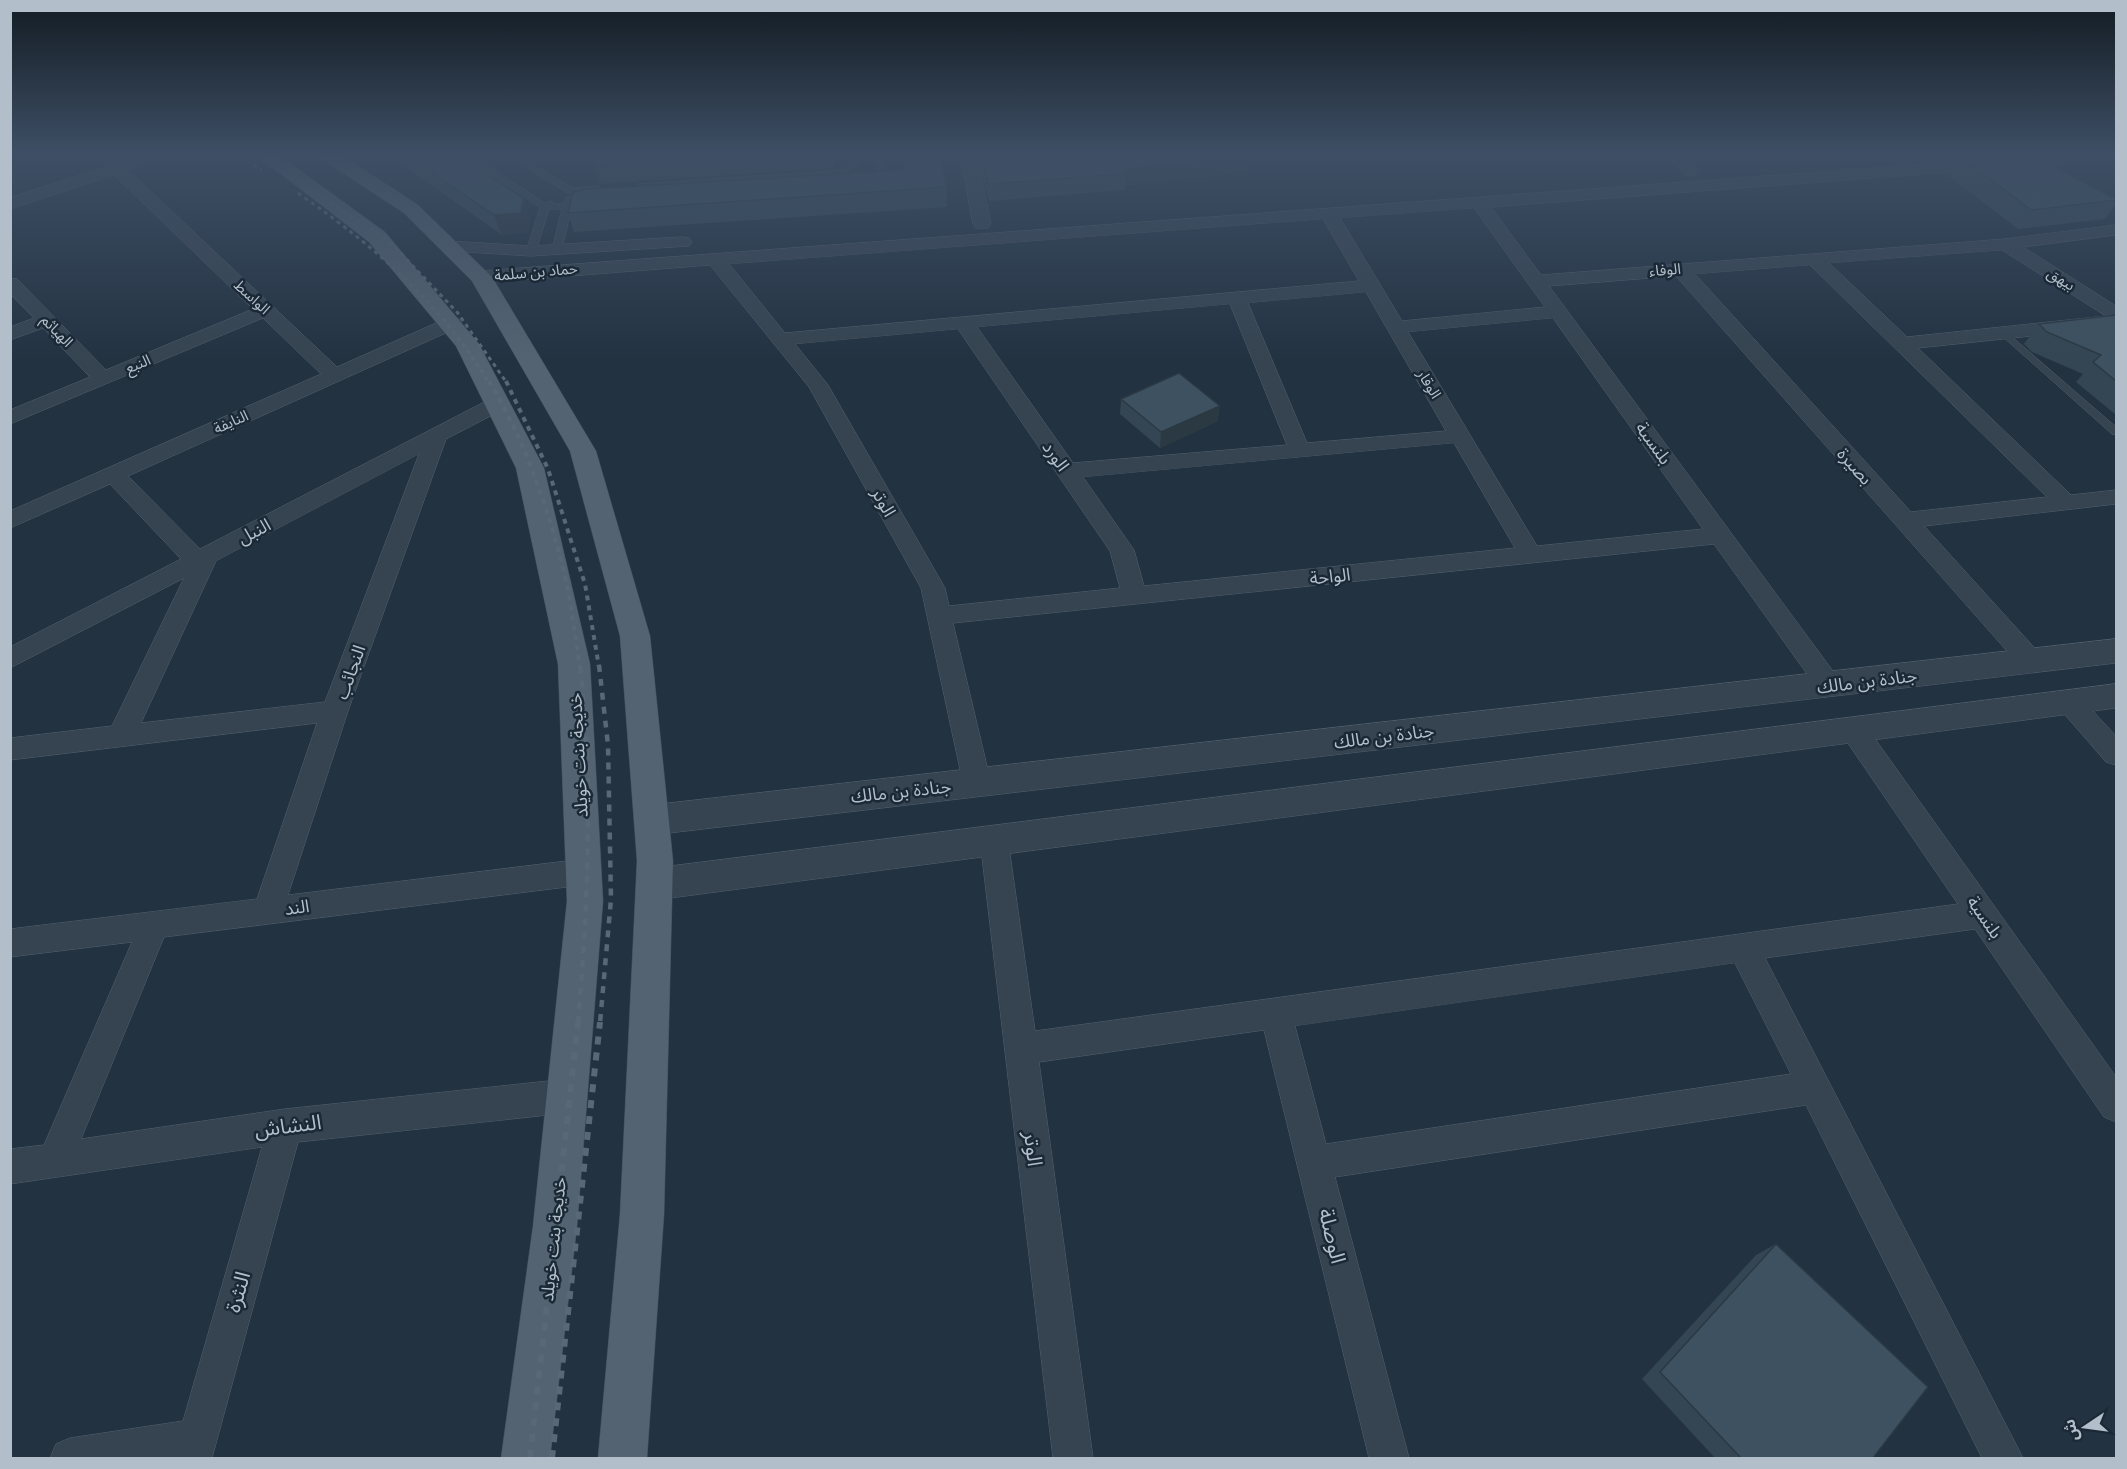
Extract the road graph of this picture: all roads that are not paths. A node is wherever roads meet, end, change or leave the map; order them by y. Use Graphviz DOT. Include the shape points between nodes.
graph roads {
  1 [pos="176,225"];
  2 [pos="360,225"];
  3 [pos="427,225"];
  4 [pos="539,225"];
  5 [pos="563,225"];
  6 [pos="973,225"];
  7 [pos="1171,225"];
  8 [pos="1336,225"];
  9 [pos="1495,225"];
  10 [pos="2116,230"];
  11 [pos="852,232"];
  12 [pos="698,241"];
  13 [pos="2005,244"];
  14 [pos="449,246"];
  15 [pos="557,250"];
  16 [pos="531,251"];
  17 [pos="714,258"];
  18 [pos="1814,259"];
  19 [pos="1680,269"];
  20 [pos="481,277"];
  21 [pos="1536,281"];
  22 [pos="10,283"];
  23 [pos="1372,286"];
  24 [pos="1237,298"];
  25 [pos="266,310"];
  26 [pos="1559,312"];
  27 [pos="2116,314"];
  28 [pos="47,320"];
  29 [pos="2116,321"];
  30 [pos="964,322"];
  31 [pos="452,323"];
  32 [pos="1396,327"];
  33 [pos="2004,333"];
  34 [pos="10,334"];
  35 [pos="780,339"];
  36 [pos="1901,344"];
  37 [pos="335,376"];
  38 [pos="104,378"];
  39 [pos="497,404"];
  40 [pos="10,418"];
  41 [pos="2116,432"];
  42 [pos="437,435"];
  43 [pos="1461,436"];
  44 [pos="1300,451"];
  45 [pos="1067,471"];
  46 [pos="113,474"];
  47 [pos="2116,497"];
  48 [pos="2065,502"];
  49 [pos="10,519"];
  50 [pos="1904,521"];
  51 [pos="1720,535"];
  52 [pos="1530,555"];
  53 [pos="202,558"];
  54 [pos="1134,596"];
  55 [pos="939,616"];
  56 [pos="2116,651"];
  57 [pos="10,659"];
  58 [pos="2031,661"];
  59 [pos="1829,685"];
  60 [pos="2116,696"];
  61 [pos="2069,702"];
  62 [pos="336,711"];
  63 [pos="1853,729"];
  64 [pos="121,736"];
  65 [pos="10,749"];
  66 [pos="2116,754"];
  67 [pos="977,783"];
  68 [pos="652,820"];
  69 [pos="994,840"];
  70 [pos="583,872"];
  71 [pos="655,885"];
  72 [pos="268,911"];
  73 [pos="1983,914"];
  74 [pos="154,925"];
  75 [pos="10,943"];
  76 [pos="1743,947"];
  77 [pos="1276,1013"];
  78 [pos="1021,1049"];
  79 [pos="1814,1087"];
  80 [pos="567,1096"];
  81 [pos="2116,1105"];
  82 [pos="285,1126"];
  83 [pos="55,1160"];
  84 [pos="1314,1163"];
  85 [pos="10,1167"];
  86 [pos="195,1449"];
  87 [pos="70,1458"];
  88 [pos="526,1458"];
  89 [pos="623,1458"];
  90 [pos="1073,1458"];
  91 [pos="1389,1458"];
  92 [pos="2003,1458"];
  1 -- 25 [label="street, الواسط"];
  2 -- 31 [label="main road, خديجة بنت خويلد" via="377,237"];
  3 -- 14 [label="main road"];
  4 -- 16 [label="lane"];
  5 -- 15 [label="lane"];
  6 -- 11 [label="street"];
  7 -- 17 [label="street, حماد بن سلمة"];
  8 -- 23 [label="street, الوقار"];
  9 -- 21 [label="street, بلنسية"];
  10 -- 13 [label="street, الوفاء"];
  12 -- 15 [label="street, حماد بن سلمة"];
  13 -- 18 [label="street, الوفاء"];
  13 -- 27 [label="street, بيهق"];
  14 -- 16 [label="street, حماد بن سلمة"];
  14 -- 20 [label="main road"];
  15 -- 16 [label="street, حماد بن سلمة"];
  17 -- 20 [label="street, حماد بن سلمة"];
  17 -- 35 [label="street, الوتر"];
  18 -- 19 [label="street, الوفاء"];
  18 -- 36 [label="street"];
  19 -- 21 [label="street, الوفاء"];
  19 -- 50 [label="street, بصيرة"];
  20 -- 68 [label="main road" via="583,452 635,636"];
  21 -- 26 [label="street, بلنسية"];
  22 -- 28 [label="street, الهياثم"];
  23 -- 24 [label="street"];
  23 -- 32 [label="street, الوقار"];
  24 -- 30 [label="street"];
  24 -- 44 [label="street"];
  25 -- 37 [label="street, الواسط"];
  25 -- 38 [label="street, النبع"];
  26 -- 32 [label="street"];
  26 -- 51 [label="street, بلنسية"];
  28 -- 34 [label="street"];
  28 -- 38 [label="street, الهياثم"];
  29 -- 33 [label="street"];
  30 -- 35 [label="street"];
  30 -- 45 [label="street, الورد"];
  31 -- 37 [label="street, النايفة"];
  31 -- 39 [label="main road, خديجة بنت خويلد"];
  32 -- 43 [label="street, الوقار"];
  33 -- 36 [label="street"];
  33 -- 41 [label="lane"];
  35 -- 55 [label="street, الوتر" via="824,395 933,588"];
  36 -- 48 [label="street"];
  37 -- 46 [label="street, النايفة"];
  38 -- 40 [label="street, النبع"];
  39 -- 42 [label="street, النبل"];
  39 -- 70 [label="main road, خديجة بنت خويلد" via="530,468 574,664"];
  42 -- 53 [label="street, النبل"];
  42 -- 62 [label="street, النجائب"];
  43 -- 44 [label="street"];
  43 -- 52 [label="street, الوقار"];
  44 -- 45 [label="street"];
  45 -- 54 [label="street, الورد" via="1122,550"];
  46 -- 49 [label="street, النايفة"];
  46 -- 53 [label="street"];
  47 -- 48 [label="street"];
  48 -- 50 [label="street"];
  50 -- 58 [label="street, بصيرة"];
  51 -- 52 [label="street, الواحة"];
  51 -- 59 [label="street, بلنسية"];
  52 -- 54 [label="street, الواحة"];
  53 -- 57 [label="street, النبل"];
  53 -- 64 [label="street"];
  54 -- 55 [label="street, الواحة"];
  55 -- 67 [label="street, الوتر"];
  56 -- 58 [label="street, جنادة بن مالك"];
  58 -- 59 [label="street, جنادة بن مالك"];
  59 -- 67 [label="street, جنادة بن مالك"];
  60 -- 61 [label="street"];
  61 -- 63 [label="street"];
  61 -- 66 [label="street"];
  62 -- 64 [label="street"];
  62 -- 72 [label="street, النجائب"];
  63 -- 69 [label="street"];
  63 -- 73 [label="street, بلنسية"];
  64 -- 65 [label="street"];
  67 -- 68 [label="street, جنادة بن مالك"];
  68 -- 71 [label="main road"];
  69 -- 71 [label="street"];
  69 -- 78 [label="street, الوتر"];
  70 -- 72 [label="street, الند"];
  70 -- 80 [label="main road, خديجة بنت خويلد" via="585,902"];
  71 -- 89 [label="main road" via="642,1214"];
  72 -- 74 [label="street, الند"];
  73 -- 76 [label="street"];
  73 -- 81 [label="street, بلنسية"];
  74 -- 75 [label="street, الند"];
  74 -- 83 [label="street"];
  76 -- 77 [label="street"];
  76 -- 79 [label="street"];
  77 -- 78 [label="street"];
  77 -- 84 [label="street, الوصلة"];
  78 -- 90 [label="street, الوتر"];
  79 -- 84 [label="street"];
  79 -- 92 [label="street"];
  80 -- 82 [label="street, النشاش"];
  80 -- 88 [label="main road, خديجة بنت خويلد"];
  82 -- 83 [label="street, النشاش"];
  82 -- 86 [label="street, النثرة"];
  83 -- 85 [label="street, النشاش"];
  84 -- 91 [label="street, الوصلة"];
  86 -- 87 [label="street"];
}
